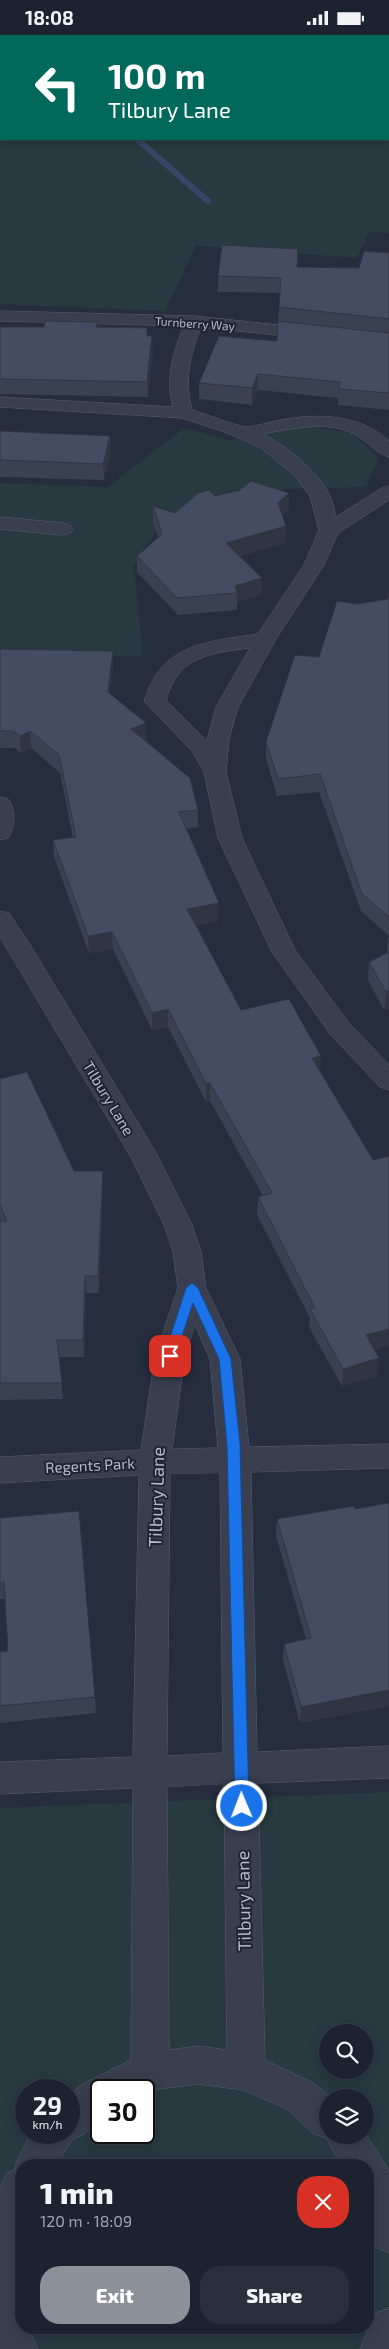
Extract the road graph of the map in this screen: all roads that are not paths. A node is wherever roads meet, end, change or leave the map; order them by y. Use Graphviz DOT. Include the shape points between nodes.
graph roads {
  1 [pos="0,316"];
  2 [pos="196,321"];
  3 [pos="389,342"];
  4 [pos="0,402"];
  5 [pos="184,413"];
  6 [pos="243,433"];
  7 [pos="389,451"];
  8 [pos="389,492"];
  9 [pos="0,523"];
  10 [pos="63,529"];
  11 [pos="329,530"];
  12 [pos="265,639"];
  13 [pos="215,772"];
  14 [pos="0,804"];
  15 [pos="0,833"];
  16 [pos="0,919"];
  17 [pos="389,1081"];
  18 [pos="192,1288"];
  19 [pos="389,1456"];
  20 [pos="235,1461"];
  21 [pos="155,1462"];
  22 [pos="0,1470"];
  23 [pos="389,1762"];
  24 [pos="241,1768"];
  25 [pos="150,1773"];
  26 [pos="0,1778"];
  27 [pos="150,2071"];
  28 [pos="246,2071"];
  29 [pos="133,2079"];
  30 [pos="90,2102"];
  31 [pos="80,2111"];
  32 [pos="319,2112"];
  33 [pos="46,2144"];
  34 [pos="350,2144"];
  35 [pos="37,2159"];
  36 [pos="359,2159"];
  37 [pos="374,2183"];
  38 [pos="15,2203"];
  39 [pos="389,2233"];
  40 [pos="389,2328"];
  41 [pos="9,2336"];
  42 [pos="381,2349"];
  1 -- 2 [label="street, Turnberry Way"];
  2 -- 3 [label="street, Turnberry Way"];
  2 -- 5 [label="street" via="177,371"];
  4 -- 5 [label="street"];
  5 -- 6 [label="street"];
  6 -- 7 [label="street" via="291,422 333,422 380,440"];
  6 -- 11 [label="street" via="267,443 302,472 320,495"];
  8 -- 11 [label="street"];
  9 -- 10 [label="street"];
  11 -- 12 [label="street" via="314,565"];
  12 -- 13 [label="street" via="227,707 218,739"];
  12 -- 13 [label="street" via="210,648 176,663 161,681 155,701 201,748"];
  13 -- 17 [label="street" via="230,838 284,952 339,1028"];
  14 -- 15 [label="street" via="4,811"];
  16 -- 18 [label="street, Tilbury Lane" via="145,1158 178,1225 187,1252"];
  18 -- 20 [label="street, Tilbury Lane" via="225,1359"];
  18 -- 21 [label="street, Tilbury Lane" via="170,1356"];
  19 -- 20 [label="street, Regents Park"];
  20 -- 21 [label="street, Regents Park"];
  20 -- 24 [label="street, Tilbury Lane"];
  21 -- 22 [label="street, Regents Park"];
  21 -- 25 [label="street, Tilbury Lane"];
  23 -- 24 [label="street"];
  24 -- 25 [label="street"];
  24 -- 28 [label="street, Tilbury Lane"];
  25 -- 26 [label="street"];
  25 -- 27 [label="street, Tilbury Lane"];
  27 -- 28 [label="street" via="198,2065"];
  27 -- 29 [label="street"];
  28 -- 32 [label="street" via="300,2096"];
  30 -- 31 [label="street"];
  33 -- 35 [label="street"];
  34 -- 36 [label="street"];
  37 -- 39 [label="street"];
  38 -- 41 [label="street" via="3,2259"];
  40 -- 42 [label="street"];
}
